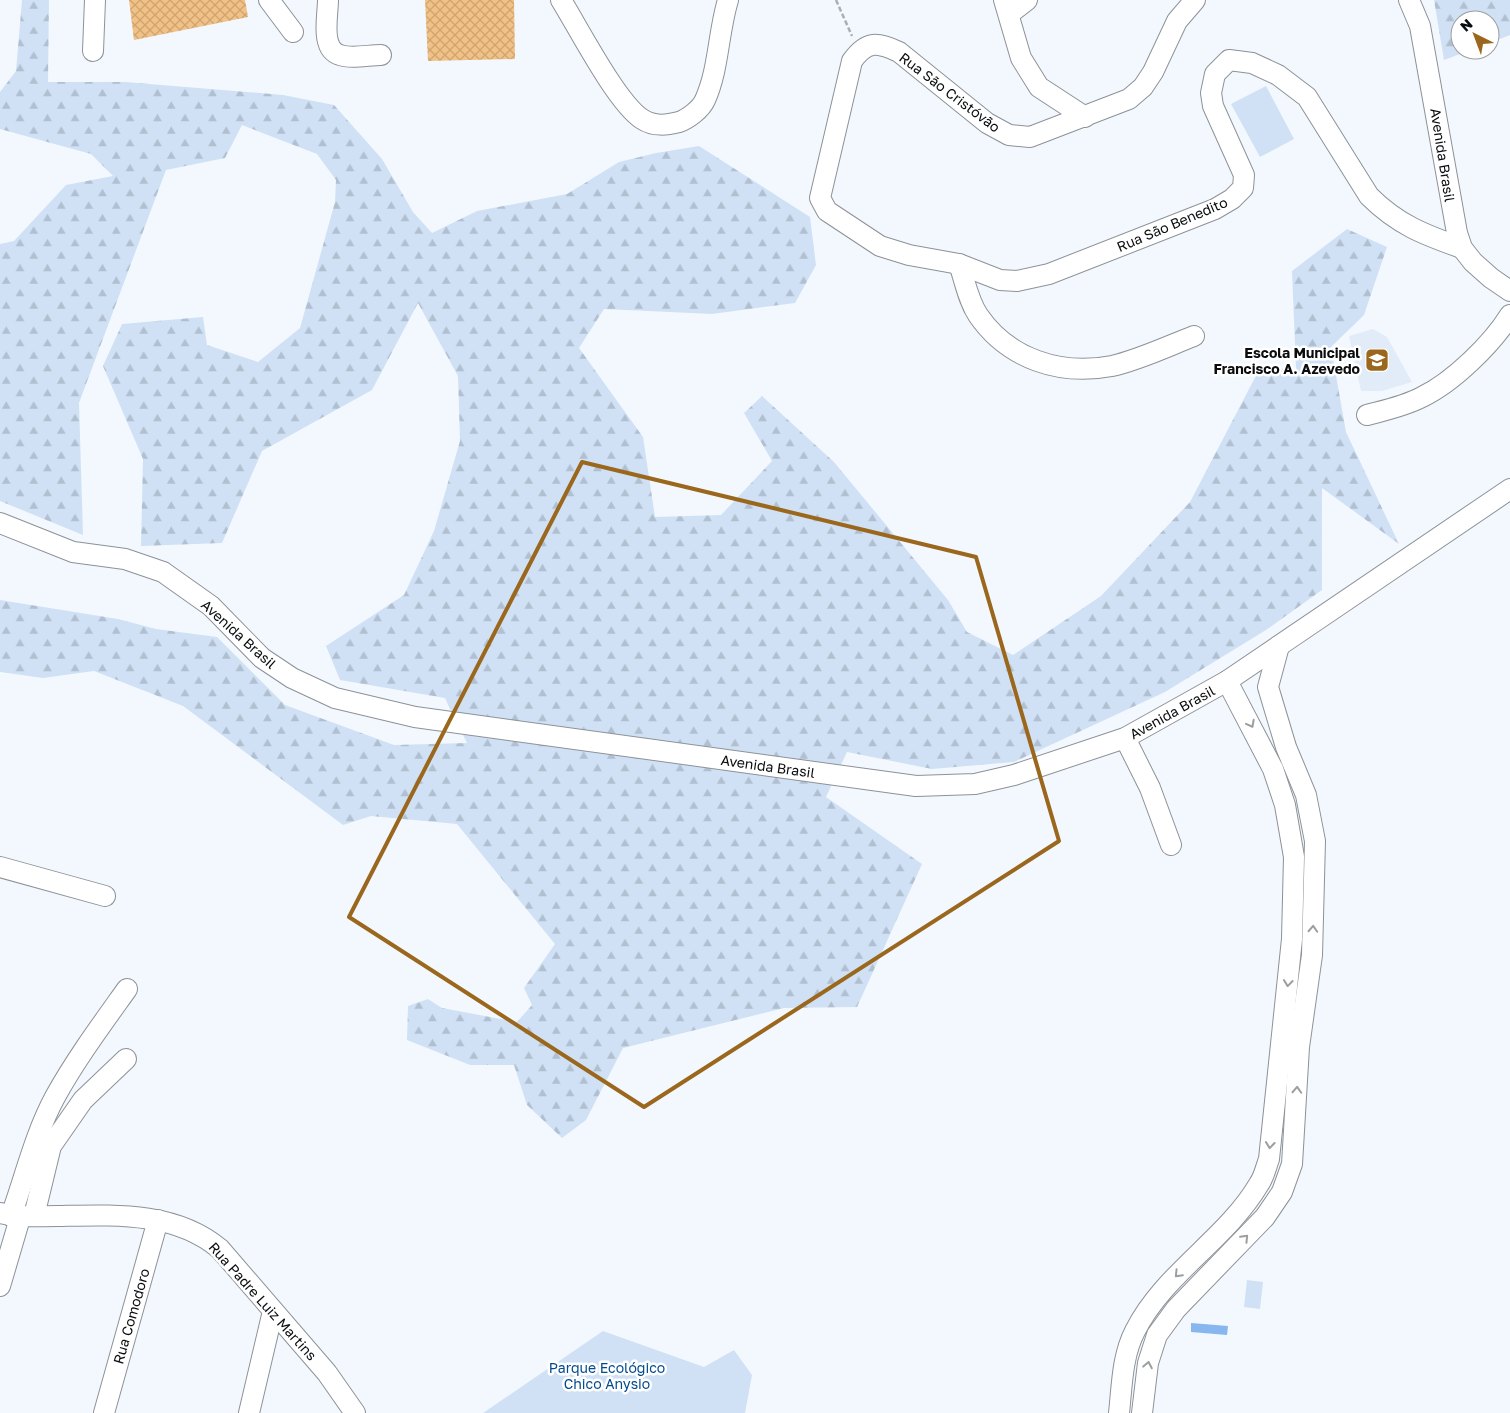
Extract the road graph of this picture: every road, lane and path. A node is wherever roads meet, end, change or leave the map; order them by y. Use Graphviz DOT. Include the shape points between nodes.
graph roads {
  1 [pos="95,0"];
  2 [pos="269,0"];
  3 [pos="328,0"];
  4 [pos="561,0"];
  5 [pos="711,0"];
  6 [pos="836,0"];
  7 [pos="1027,0"];
  8 [pos="1195,0"];
  9 [pos="1409,0"];
  10 [pos="1007,7"];
  11 [pos="725,9"];
  12 [pos="293,32"];
  13 [pos="93,51"];
  14 [pos="859,51"];
  15 [pos="381,55"];
  16 [pos="1085,117"];
  17 [pos="1462,248"];
  18 [pos="960,264"];
  19 [pos="1510,291"];
  20 [pos="1510,315"];
  21 [pos="1194,336"];
  22 [pos="1367,415"];
  23 [pos="1510,489"];
  24 [pos="0,523"];
  25 [pos="1279,646"];
  26 [pos="1227,681"];
  27 [pos="1125,738"];
  28 [pos="1171,845"];
  29 [pos="0,867"];
  30 [pos="105,896"];
  31 [pos="127,988"];
  32 [pos="1290,1046"];
  33 [pos="126,1059"];
  34 [pos="16,1216"];
  35 [pos="158,1220"];
  36 [pos="0,1286"];
  37 [pos="273,1311"];
  38 [pos="104,1413"];
  39 [pos="249,1413"];
  40 [pos="355,1413"];
  41 [pos="1118,1413"];
  42 [pos="1142,1413"];
  1 -- 13 [label="street"];
  2 -- 12 [label="street"];
  3 -- 15 [label="street" via="327,40 334,51 340,56"];
  4 -- 11 [label="street" via="622,101 643,120 665,126 686,119 704,102"];
  5 -- 11 [label="street"];
  6 -- 14 [label="path"];
  7 -- 10 [label="street"];
  8 -- 16 [label="street, Rua São Cristóvão" via="1177,21 1144,88 1129,99"];
  9 -- 17 [label="street, Avenida Brasil" via="1420,26 1452,213"];
  10 -- 16 [label="street" via="1021,58 1039,87"];
  14 -- 16 [label="street, Rua São Cristóvão" via="868,45 882,44 899,52 987,123 1009,135 1030,137"];
  14 -- 18 [label="street, Rua São Benedito" via="852,61 820,198 827,211 880,246"];
  17 -- 18 [label="street, Rua São Benedito" via="1412,230 1380,207 1369,196 1307,97 1278,75 1252,63 1230,60 1215,74 1211,93 1213,106 1244,175 1243,188 1232,199 1215,209 1049,274 1017,281 1000,280"];
  17 -- 19 [label="street, Avenida Brasil" via="1491,278"];
  18 -- 21 [label="street" via="978,314 1019,354 1047,366 1075,370 1112,366"];
  20 -- 22 [label="street" via="1465,366 1424,397"];
  23 -- 25 [label="street, Avenida Brasil"];
  24 -- 27 [label="street, Avenida Brasil" via="74,552 125,560 163,572 211,606 262,658 292,678 335,698 415,717 916,786 974,784 1014,775"];
  25 -- 26 [label="street, Avenida Brasil"];
  32 -- 25 [label="street, one-way" via="1312,955 1315,841 1306,795 1286,747 1268,687"];
  26 -- 27 [label="street, Avenida Brasil"];
  26 -- 32 [label="street, one-way" via="1273,769 1285,804 1294,857"];
  27 -- 28 [label="street" via="1150,788"];
  29 -- 30 [label="street"];
  31 -- 34 [label="street" via="55,1097 43,1124"];
  32 -- 41 [label="street, one-way" via="1269,1159 1261,1182 1247,1203 1159,1294 1134,1332 1125,1358"];
  42 -- 32 [label="street, one-way" via="1148,1363 1157,1335 1176,1309 1265,1217 1282,1192 1292,1164"];
  33 -- 34 [label="street" via="83,1100 51,1146"];
  34 -- 35 [label="street, Rua Padre Luiz Martins" via="101,1215"];
  34 -- 36 [label="street"];
  35 -- 37 [label="street, Rua Padre Luiz Martins" via="204,1235"];
  35 -- 38 [label="street, Rua Comodoro"];
  37 -- 39 [label="street"];
  37 -- 40 [label="street, Rua Padre Luiz Martins" via="327,1373"];
}
